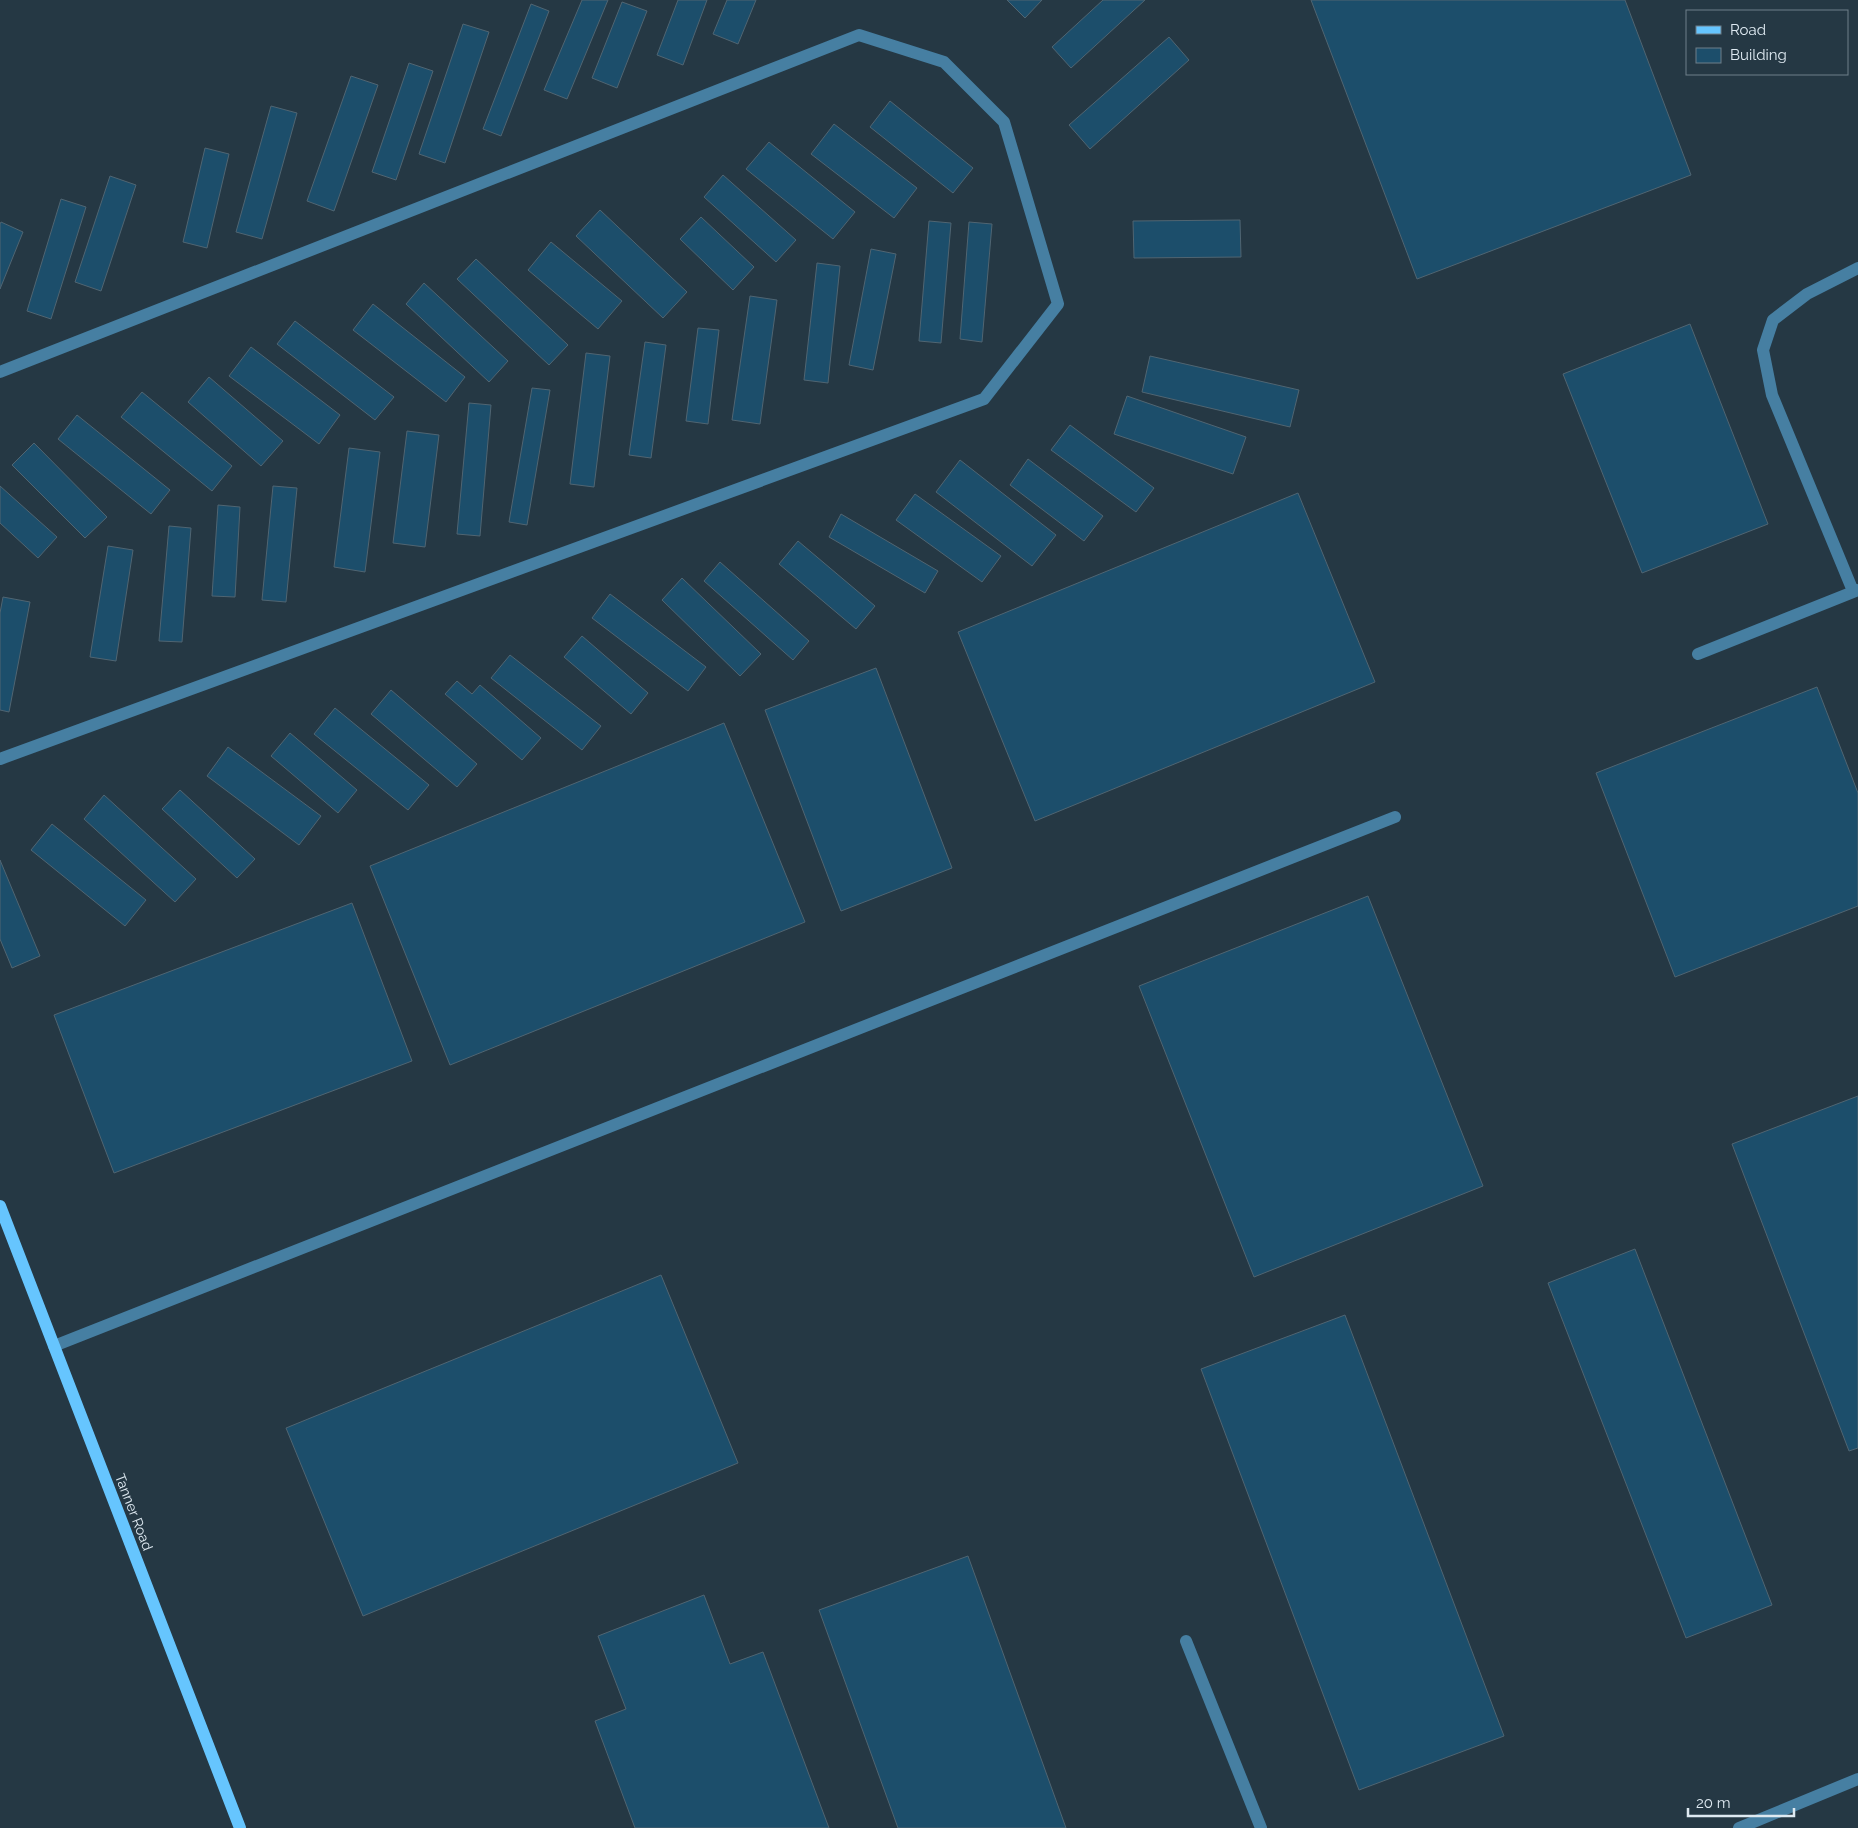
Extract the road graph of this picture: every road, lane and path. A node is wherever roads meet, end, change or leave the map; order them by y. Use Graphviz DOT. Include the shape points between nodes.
graph roads {
  1 [pos="1858,268"];
  2 [pos="0,372"];
  3 [pos="1856,591"];
  4 [pos="1698,654"];
  5 [pos="0,759"];
  6 [pos="1395,817"];
  7 [pos="0,1206"];
  8 [pos="54,1346"];
  9 [pos="1186,1641"];
  10 [pos="1858,1779"];
  11 [pos="240,1828"];
  12 [pos="1261,1828"];
  13 [pos="1739,1828"];
  1 -- 3 [label="street" via="1807,294 1773,320 1763,350 1772,395"];
  2 -- 5 [label="street" via="859,35 944,62 1004,122 1058,304 984,399"];
  3 -- 4 [label="street"];
  6 -- 8 [label="street"];
  7 -- 8 [label="main road, Tanner Road"];
  8 -- 11 [label="main road, Tanner Road"];
  9 -- 12 [label="street"];
  10 -- 13 [label="street"];
}
